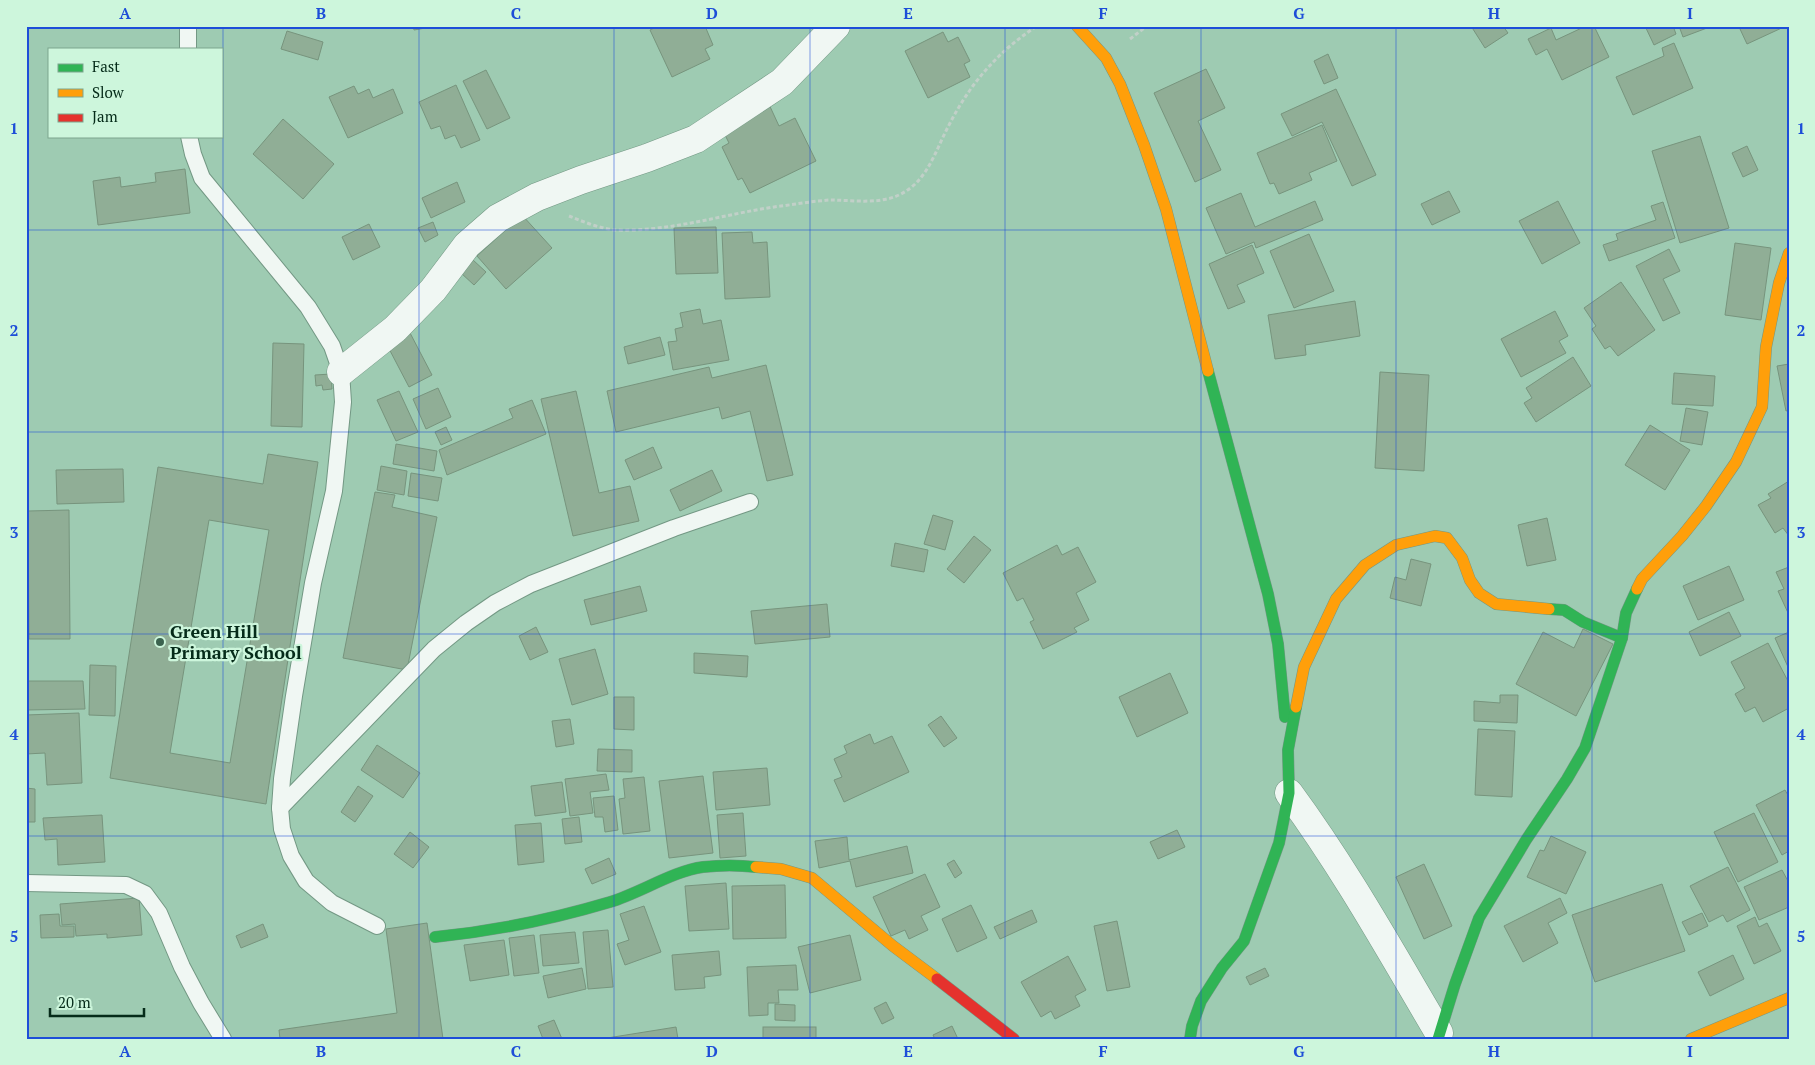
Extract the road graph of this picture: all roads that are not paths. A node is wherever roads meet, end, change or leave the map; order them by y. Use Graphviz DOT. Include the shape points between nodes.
graph roads {
  1 [pos="188,26"];
  2 [pos="836,26"];
  3 [pos="1078,26"];
  4 [pos="188,48"];
  5 [pos="189,138"];
  6 [pos="1789,253"];
  7 [pos="341,372"];
  8 [pos="750,502"];
  9 [pos="1622,638"];
  10 [pos="1288,750"];
  11 [pos="1289,793"];
  12 [pos="280,808"];
  13 [pos="26,883"];
  14 [pos="377,926"];
  15 [pos="435,937"];
  16 [pos="1789,998"];
  17 [pos="1439,1036"];
  18 [pos="223,1039"];
  19 [pos="1014,1039"];
  20 [pos="1190,1039"];
  21 [pos="1691,1039"];
  1 -- 4 [label="lane"];
  2 -- 7 [label="street" via="782,82 696,139 536,197 498,218 467,245 416,308"];
  3 -- 10 [label="street" via="1106,58 1120,84 1166,209 1268,594 1278,644"];
  5 -- 7 [label="lane" via="202,178 308,307 332,346"];
  6 -- 9 [label="street" via="1779,283 1766,347 1762,407 1736,462 1711,498 1682,536 1642,579 1626,614"];
  7 -- 12 [label="lane" via="343,402 334,491 313,582"];
  8 -- 12 [label="lane" via="531,584 496,602 434,649"];
  9 -- 10 [label="street" via="1583,622 1564,610 1496,604 1479,593 1462,558 1447,538 1435,536 1396,545 1365,565 1336,599 1304,667"];
  9 -- 17 [label="street" via="1585,748 1479,918"];
  10 -- 11 [label="street"];
  11 -- 17 [label="street" via="1323,840"];
  11 -- 20 [label="street" via="1279,843 1244,941 1201,1001"];
  12 -- 14 [label="lane" via="282,829 291,856 306,881 332,903"];
  13 -- 18 [label="lane" via="126,885 145,894 159,913 200,1003"];
  15 -- 19 [label="street" via="483,932 564,916 621,899 702,867 781,869 812,878 893,946"];
  16 -- 21 [label="street"];
}
